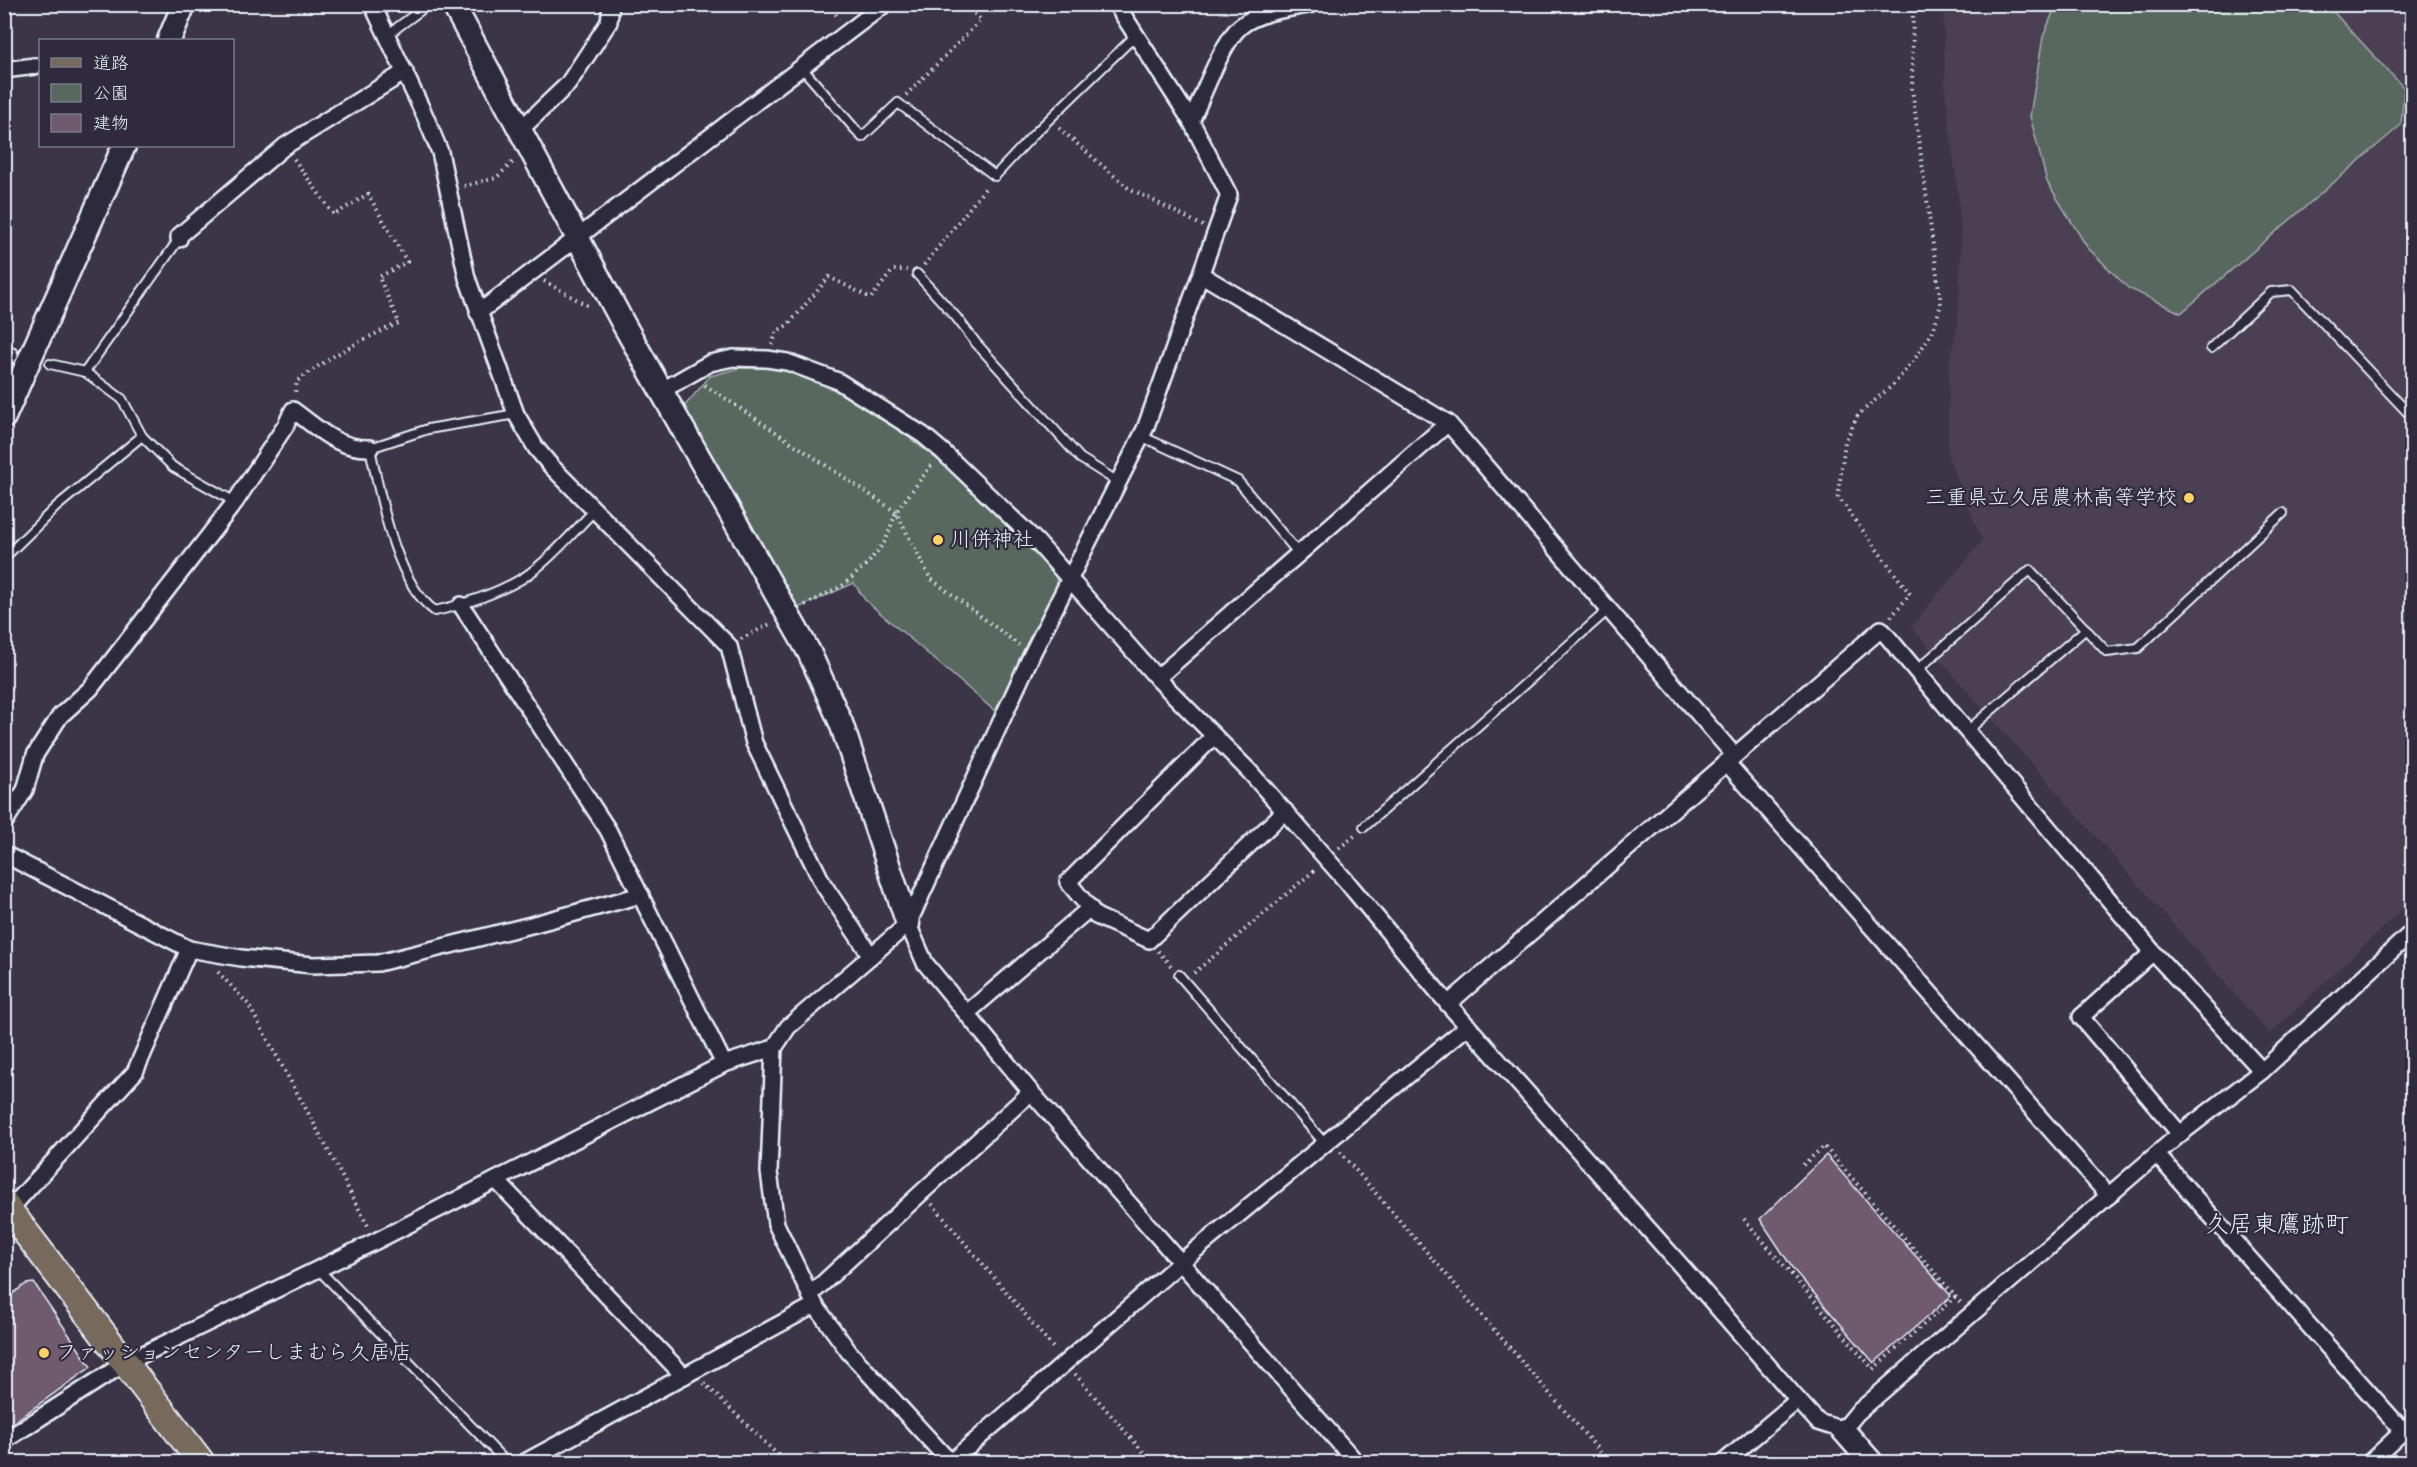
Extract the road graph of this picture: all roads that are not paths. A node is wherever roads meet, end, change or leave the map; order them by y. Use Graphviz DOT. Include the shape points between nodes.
graph roads {
  1 [pos="184,4"];
  2 [pos="372,4"];
  3 [pos="429,4"];
  4 [pos="453,4"];
  5 [pos="611,4"];
  6 [pos="885,4"];
  7 [pos="1116,4"];
  8 [pos="1312,4"];
  9 [pos="387,34"];
  10 [pos="1135,36"];
  11 [pos="169,39"];
  12 [pos="34,66"];
  13 [pos="802,68"];
  14 [pos="4,70"];
  15 [pos="405,72"];
  16 [pos="1191,121"];
  17 [pos="525,137"];
  18 [pos="124,147"];
  19 [pos="179,239"];
  20 [pos="577,240"];
  21 [pos="917,274"];
  22 [pos="1202,275"];
  23 [pos="478,313"];
  24 [pos="2211,348"];
  25 [pos="50,364"];
  26 [pos="85,372"];
  27 [pos="661,392"];
  28 [pos="516,414"];
  29 [pos="4,417"];
  30 [pos="2412,417"];
  31 [pos="1448,423"];
  32 [pos="142,436"];
  33 [pos="1141,436"];
  34 [pos="370,448"];
  35 [pos="1118,482"];
  36 [pos="235,502"];
  37 [pos="595,510"];
  38 [pos="2283,513"];
  39 [pos="1299,554"];
  40 [pos="4,558"];
  41 [pos="1070,578"];
  42 [pos="461,605"];
  43 [pos="1608,610"];
  44 [pos="2086,629"];
  45 [pos="1916,671"];
  46 [pos="1157,678"];
  47 [pos="1967,731"];
  48 [pos="1214,736"];
  49 [pos="1730,758"];
  50 [pos="1285,811"];
  51 [pos="4,823"];
  52 [pos="1364,827"];
  53 [pos="4,854"];
  54 [pos="641,895"];
  55 [pos="1090,908"];
  56 [pos="908,924"];
  57 [pos="2412,932"];
  58 [pos="193,949"];
  59 [pos="2153,952"];
  60 [pos="871,956"];
  61 [pos="1182,978"];
  62 [pos="1448,1004"];
  63 [pos="967,1013"];
  64 [pos="1468,1026"];
  65 [pos="774,1048"];
  66 [pos="724,1064"];
  67 [pos="2262,1071"];
  68 [pos="1031,1092"];
  69 [pos="2180,1134"];
  70 [pos="1327,1142"];
  71 [pos="2157,1155"];
  72 [pos="496,1180"];
  73 [pos="2109,1196"];
  74 [pos="7,1207"];
  75 [pos="1181,1262"];
  76 [pos="318,1269"];
  77 [pos="812,1300"];
  78 [pos="125,1363"];
  79 [pos="688,1374"];
  80 [pos="1798,1400"];
  81 [pos="2408,1427"];
  82 [pos="1843,1430"];
  83 [pos="4,1441"];
  84 [pos="201,1462"];
  85 [pos="506,1462"];
  86 [pos="525,1462"];
  87 [pos="951,1462"];
  88 [pos="1356,1462"];
  89 [pos="1724,1462"];
  90 [pos="1871,1462"];
  91 [pos="2371,1462"];
  1 -- 11 [label="street"];
  2 -- 9 [label="street"];
  3 -- 9 [label="lane"];
  4 -- 17 [label="street"];
  5 -- 17 [label="street" via="609,22 568,84"];
  6 -- 13 [label="street"];
  7 -- 10 [label="street"];
  8 -- 16 [label="street" via="1264,15 1241,26 1227,44"];
  9 -- 15 [label="street"];
  10 -- 13 [label="lane" via="995,177 898,103 862,137"];
  10 -- 16 [label="street"];
  12 -- 14 [label="street"];
  13 -- 20 [label="street"];
  15 -- 19 [label="street" via="285,146"];
  15 -- 23 [label="street" via="440,152"];
  16 -- 22 [label="street" via="1229,195"];
  17 -- 20 [label="street"];
  18 -- 29 [label="street"];
  19 -- 26 [label="lane"];
  20 -- 23 [label="street"];
  20 -- 27 [label="street"];
  21 -- 35 [label="lane" via="1080,458"];
  22 -- 31 [label="street"];
  22 -- 33 [label="street"];
  23 -- 28 [label="street"];
  24 -- 30 [label="lane" via="2271,292 2292,290"];
  25 -- 26 [label="lane"];
  26 -- 32 [label="lane" via="122,399"];
  27 -- 41 [label="street" via="710,363 733,358 767,359 804,367 838,381 942,451"];
  27 -- 56 [label="street" via="822,678 841,723"];
  28 -- 34 [label="lane" via="428,429"];
  28 -- 37 [label="street" via="536,448"];
  31 -- 39 [label="street"];
  31 -- 43 [label="street"];
  32 -- 36 [label="lane" via="173,466"];
  32 -- 40 [label="lane" via="56,507"];
  33 -- 35 [label="street"];
  33 -- 39 [label="lane" via="1238,482"];
  34 -- 36 [label="street" via="354,449 334,440 293,410"];
  34 -- 42 [label="lane" via="383,508 402,566 425,604 435,611"];
  35 -- 41 [label="street"];
  36 -- 51 [label="street" via="90,688 60,716 35,755 25,790"];
  37 -- 42 [label="lane" via="548,558 522,578"];
  37 -- 60 [label="street" via="729,646 754,743 823,884"];
  38 -- 44 [label="lane" via="2138,648 2107,652"];
  39 -- 46 [label="street"];
  41 -- 46 [label="street"];
  41 -- 56 [label="street"];
  42 -- 54 [label="street" via="608,830"];
  43 -- 49 [label="street"];
  43 -- 52 [label="lane"];
  44 -- 45 [label="lane" via="2030,570"];
  44 -- 47 [label="lane"];
  45 -- 47 [label="street"];
  45 -- 49 [label="street" via="1881,629"];
  46 -- 48 [label="street"];
  47 -- 59 [label="street"];
  48 -- 50 [label="street"];
  48 -- 55 [label="street" via="1068,882"];
  49 -- 62 [label="street"];
  49 -- 73 [label="street"];
  50 -- 55 [label="street" via="1149,940 1096,916"];
  50 -- 62 [label="street"];
  53 -- 58 [label="street"];
  54 -- 58 [label="street" via="378,963 313,964"];
  54 -- 66 [label="street"];
  55 -- 63 [label="street"];
  56 -- 60 [label="street"];
  56 -- 63 [label="street" via="925,963"];
  57 -- 67 [label="street"];
  58 -- 74 [label="street" via="135,1072"];
  59 -- 67 [label="street"];
  59 -- 69 [label="street" via="2081,1017"];
  60 -- 65 [label="street" via="788,1027"];
  61 -- 70 [label="lane"];
  62 -- 64 [label="street"];
  63 -- 68 [label="street"];
  64 -- 70 [label="street"];
  64 -- 80 [label="street"];
  65 -- 66 [label="street"];
  65 -- 77 [label="street" via="769,1172 776,1224"];
  66 -- 72 [label="street"];
  67 -- 69 [label="street"];
  68 -- 75 [label="street"];
  68 -- 77 [label="street"];
  69 -- 71 [label="street"];
  70 -- 75 [label="street"];
  71 -- 73 [label="street"];
  71 -- 81 [label="street"];
  72 -- 76 [label="street"];
  72 -- 79 [label="street"];
  73 -- 82 [label="street" via="1857,1413"];
  74 -- 78 [label="main road"];
  75 -- 87 [label="street"];
  75 -- 88 [label="street"];
  76 -- 78 [label="street"];
  76 -- 85 [label="lane"];
  77 -- 79 [label="street"];
  77 -- 87 [label="street" via="849,1352"];
  78 -- 83 [label="street"];
  78 -- 84 [label="main road"];
  79 -- 86 [label="street"];
  80 -- 82 [label="street" via="1818,1422"];
  80 -- 89 [label="street"];
  81 -- 91 [label="street"];
  82 -- 90 [label="street"];
}
